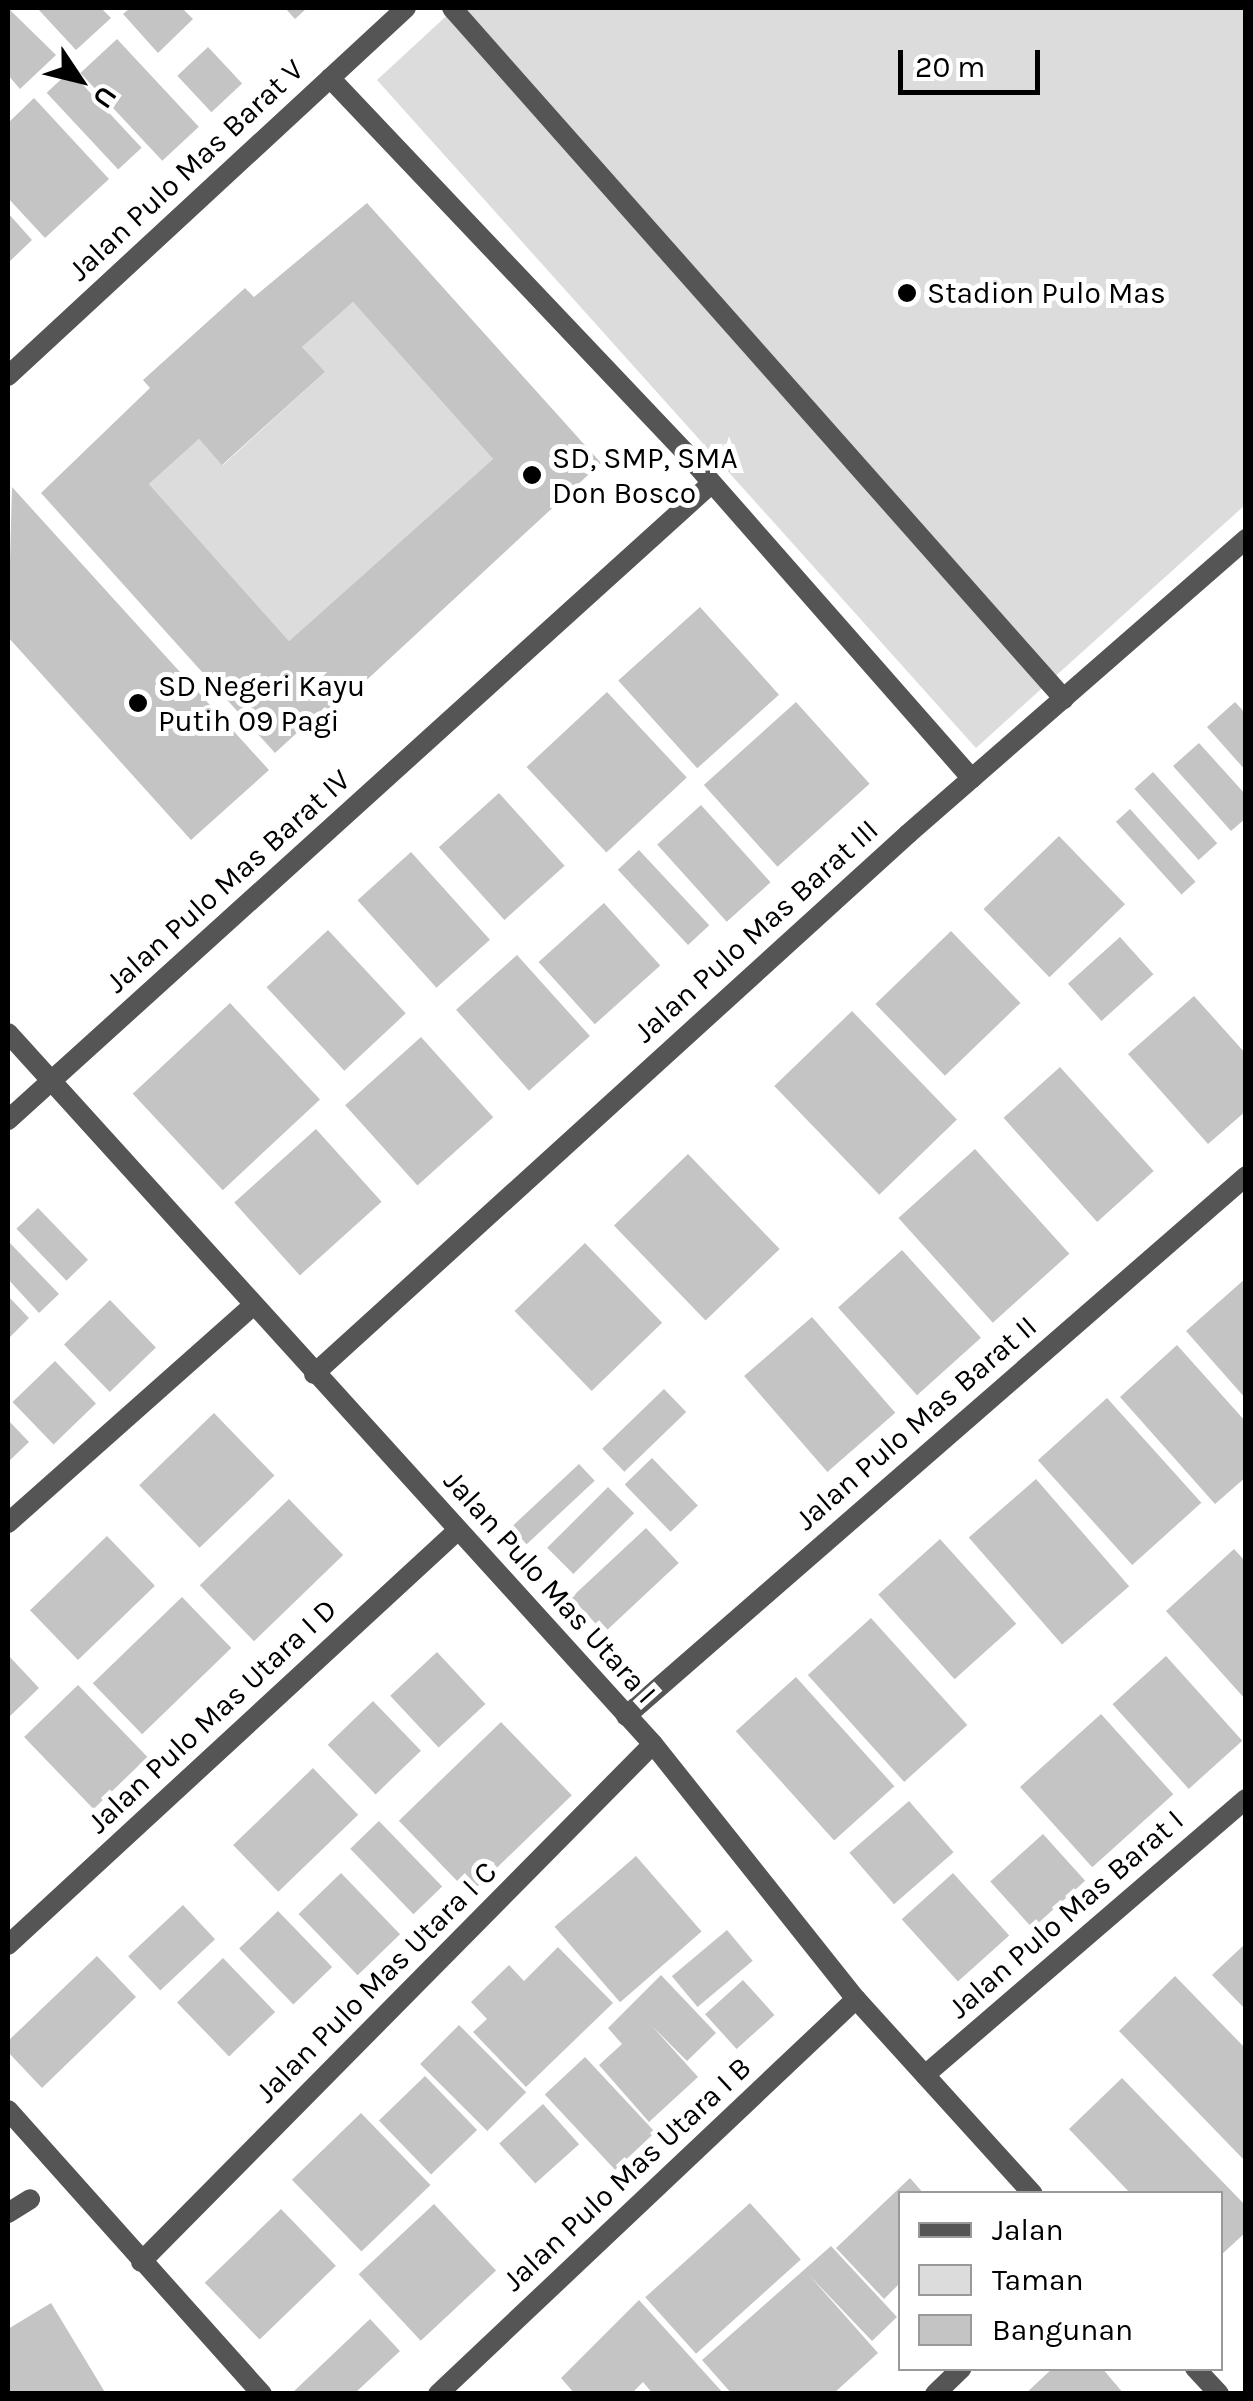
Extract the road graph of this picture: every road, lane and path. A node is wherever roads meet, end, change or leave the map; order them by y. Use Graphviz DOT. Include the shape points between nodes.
graph roads {
  1 [pos="406,8"];
  2 [pos="452,8"];
  3 [pos="330,78"];
  4 [pos="8,376"];
  5 [pos="712,484"];
  6 [pos="1246,539"];
  7 [pos="1064,699"];
  8 [pos="972,780"];
  9 [pos="8,1033"];
  10 [pos="51,1080"];
  11 [pos="8,1120"];
  12 [pos="1246,1176"];
  13 [pos="252,1306"];
  14 [pos="314,1374"];
  15 [pos="8,1523"];
  16 [pos="458,1530"];
  17 [pos="626,1716"];
  18 [pos="653,1744"];
  19 [pos="1246,1798"];
  20 [pos="8,1945"];
  21 [pos="856,1999"];
  22 [pos="925,2075"];
  23 [pos="8,2110"];
  24 [pos="1030,2191"];
  25 [pos="30,2199"];
  26 [pos="8,2213"];
  27 [pos="141,2262"];
  28 [pos="959,2371"];
  29 [pos="1198,2371"];
  30 [pos="262,2394"];
  31 [pos="438,2394"];
  32 [pos="935,2394"];
  33 [pos="1219,2394"];
  1 -- 3 [label="street, Jalan Pulo Mas Barat V"];
  2 -- 7 [label="street"];
  3 -- 4 [label="street, Jalan Pulo Mas Barat V"];
  3 -- 5 [label="street"];
  5 -- 8 [label="street"];
  5 -- 10 [label="street, Jalan Pulo Mas Barat IV"];
  6 -- 7 [label="street, Jalan Pulo Mas Barat III"];
  7 -- 8 [label="street, Jalan Pulo Mas Barat III"];
  8 -- 14 [label="street, Jalan Pulo Mas Barat III"];
  9 -- 10 [label="street, Jalan Pulo Mas Utara I"];
  10 -- 11 [label="street, Jalan Pulo Mas Barat IV"];
  10 -- 13 [label="street, Jalan Pulo Mas Utara I"];
  12 -- 17 [label="street, Jalan Pulo Mas Barat II"];
  13 -- 14 [label="street, Jalan Pulo Mas Utara I"];
  13 -- 15 [label="street"];
  14 -- 16 [label="street, Jalan Pulo Mas Utara I"];
  16 -- 17 [label="street, Jalan Pulo Mas Utara I"];
  16 -- 20 [label="street, Jalan Pulo Mas Utara I D"];
  17 -- 18 [label="street, Jalan Pulo Mas Utara I"];
  18 -- 21 [label="street, Jalan Pulo Mas Utara I"];
  18 -- 27 [label="street, Jalan Pulo Mas Utara I C"];
  19 -- 22 [label="street, Jalan Pulo Mas Barat I"];
  21 -- 22 [label="street, Jalan Pulo Mas Utara I"];
  21 -- 31 [label="street, Jalan Pulo Mas Utara I B"];
  22 -- 24 [label="street, Jalan Pulo Mas Utara I"];
  23 -- 27 [label="street"];
  25 -- 26 [label="street"];
  27 -- 30 [label="street"];
  28 -- 32 [label="street"];
  29 -- 33 [label="street"];
}
